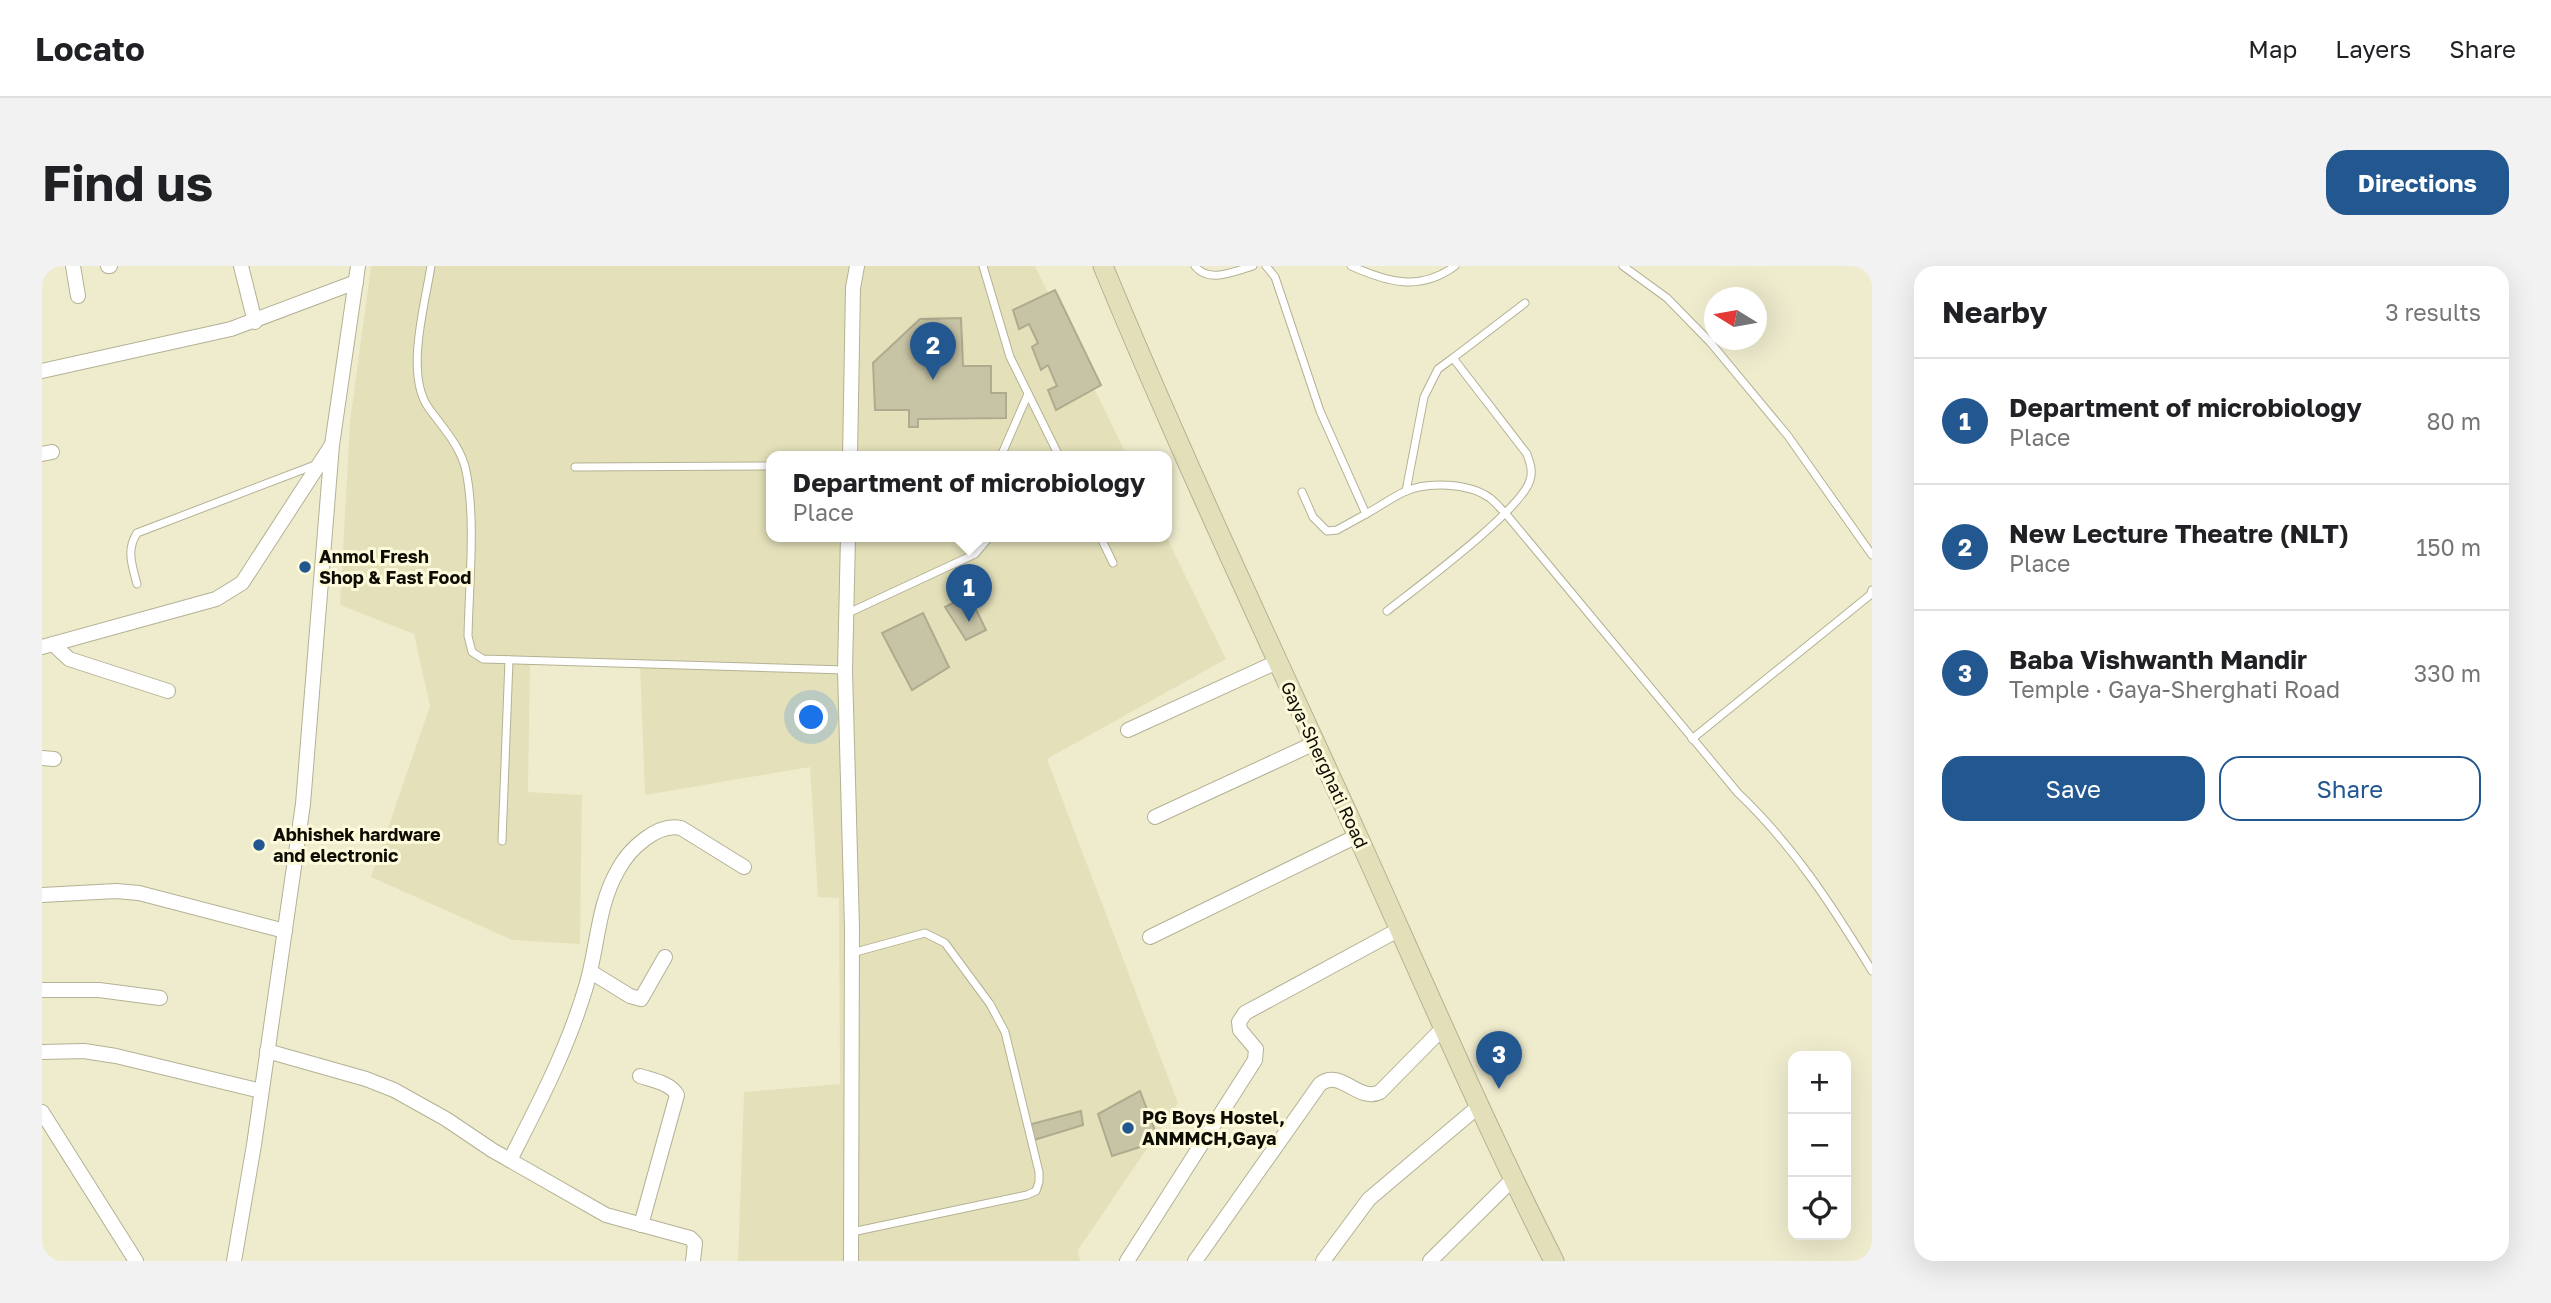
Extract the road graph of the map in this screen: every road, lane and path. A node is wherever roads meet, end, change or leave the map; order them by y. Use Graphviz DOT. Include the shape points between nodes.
graph roads {
  1 [pos="73,266"];
  2 [pos="241,266"];
  3 [pos="358,266"];
  4 [pos="431,266"];
  5 [pos="857,266"];
  6 [pos="983,266"];
  7 [pos="1103,266"];
  8 [pos="1195,266"];
  9 [pos="1253,266"];
  10 [pos="1266,266"];
  11 [pos="1351,266"];
  12 [pos="1455,266"];
  13 [pos="1623,266"];
  14 [pos="356,282"];
  15 [pos="78,296"];
  16 [pos="1525,303"];
  17 [pos="255,321"];
  18 [pos="1453,358"];
  19 [pos="42,371"];
  20 [pos="1028,394"];
  21 [pos="332,445"];
  22 [pos="850,451"];
  23 [pos="1003,451"];
  24 [pos="1056,451"];
  25 [pos="320,463"];
  26 [pos="766,466"];
  27 [pos="575,467"];
  28 [pos="1406,491"];
  29 [pos="1302,492"];
  30 [pos="1366,514"];
  31 [pos="1506,514"];
  32 [pos="848,542"];
  33 [pos="985,542"];
  34 [pos="1103,542"];
  35 [pos="1872,555"];
  36 [pos="1113,563"];
  37 [pos="136,584"];
  38 [pos="1872,590"];
  39 [pos="1387,611"];
  40 [pos="846,614"];
  41 [pos="48,646"];
  42 [pos="509,660"];
  43 [pos="1277,662"];
  44 [pos="845,670"];
  45 [pos="168,691"];
  46 [pos="1128,730"];
  47 [pos="1692,739"];
  48 [pos="1315,743"];
  49 [pos="1154,817"];
  50 [pos="1357,836"];
  51 [pos="502,841"];
  52 [pos="744,867"];
  53 [pos="42,895"];
  54 [pos="1398,930"];
  55 [pos="285,931"];
  56 [pos="1150,937"];
  57 [pos="852,953"];
  58 [pos="665,957"];
  59 [pos="1872,971"];
  60 [pos="591,972"];
  61 [pos="42,989"];
  62 [pos="160,998"];
  63 [pos="1443,1028"];
  64 [pos="267,1051"];
  65 [pos="42,1052"];
  66 [pos="639,1076"];
  67 [pos="261,1091"];
  68 [pos="1479,1106"];
  69 [pos="42,1112"];
  70 [pos="510,1160"];
  71 [pos="1514,1178"];
  72 [pos="641,1225"];
  73 [pos="852,1232"];
  74 [pos="1549,1259"];
  75 [pos="136,1261"];
  76 [pos="234,1261"];
  77 [pos="693,1261"];
  78 [pos="851,1261"];
  79 [pos="1127,1261"];
  80 [pos="1195,1261"];
  81 [pos="1323,1261"];
  82 [pos="1430,1261"];
  1 -- 15 [label="street"];
  2 -- 17 [label="street"];
  3 -- 14 [label="street"];
  4 -- 42 [label="lane" via="417,374 426,405 447,430 466,468 470,503 468,636 472,652 483,659"];
  5 -- 22 [label="street"];
  6 -- 20 [label="lane" via="1010,357"];
  7 -- 43 [label="main road, Gaya-Sherghati Road" via="1158,400"];
  8 -- 9 [label="lane" via="1198,271 1220,276"];
  10 -- 30 [label="lane" via="1275,277 1320,411"];
  11 -- 12 [label="lane" via="1385,280 1417,283"];
  13 -- 35 [label="lane" via="1667,298 1710,342 1788,436"];
  14 -- 17 [label="street"];
  14 -- 21 [label="street"];
  16 -- 18 [label="lane"];
  17 -- 19 [label="street"];
  18 -- 28 [label="lane" via="1438,369 1424,397"];
  18 -- 31 [label="lane" via="1527,454 1531,480"];
  20 -- 23 [label="lane"];
  20 -- 24 [label="lane"];
  21 -- 25 [label="street"];
  21 -- 55 [label="street" via="303,804"];
  25 -- 37 [label="lane" via="137,533 129,553"];
  25 -- 41 [label="street" via="242,583 231,592"];
  26 -- 27 [label="lane"];
  28 -- 30 [label="lane"];
  28 -- 31 [label="lane" via="1424,486 1475,491"];
  29 -- 30 [label="lane" via="1313,517 1327,531"];
  31 -- 39 [label="lane"];
  31 -- 47 [label="lane"];
  32 -- 40 [label="street"];
  33 -- 40 [label="lane" via="975,554"];
  34 -- 36 [label="lane"];
  38 -- 47 [label="lane"];
  40 -- 44 [label="street"];
  41 -- 45 [label="street" via="69,659"];
  42 -- 44 [label="lane"];
  42 -- 51 [label="lane"];
  43 -- 46 [label="street"];
  43 -- 48 [label="main road, Gaya-Sherghati Road"];
  44 -- 57 [label="street"];
  47 -- 59 [label="lane" via="1794,854"];
  48 -- 49 [label="street"];
  48 -- 50 [label="main road, Gaya-Sherghati Road"];
  50 -- 54 [label="main road, Gaya-Sherghati Road"];
  50 -- 56 [label="street"];
  52 -- 60 [label="street" via="681,828 662,828 629,853 607,890"];
  53 -- 55 [label="street" via="139,893"];
  54 -- 63 [label="main road, Gaya-Sherghati Road"];
  54 -- 79 [label="street" via="1245,1013 1240,1030 1256,1049 1255,1060"];
  55 -- 64 [label="street"];
  57 -- 73 [label="street"];
  57 -- 73 [label="lane" via="925,933 946,943 990,1004 1004,1032 1040,1182 1036,1191 1027,1195"];
  58 -- 60 [label="street" via="641,999"];
  60 -- 70 [label="street" via="552,1078"];
  61 -- 62 [label="street"];
  63 -- 68 [label="main road, Gaya-Sherghati Road"];
  63 -- 80 [label="street" via="1373,1095 1332,1079 1320,1084"];
  64 -- 67 [label="street"];
  64 -- 70 [label="street" via="394,1090"];
  65 -- 67 [label="street" via="106,1054"];
  66 -- 72 [label="street" via="674,1089 677,1096"];
  67 -- 76 [label="street"];
  68 -- 71 [label="main road, Gaya-Sherghati Road"];
  68 -- 81 [label="street" via="1370,1199"];
  69 -- 75 [label="street"];
  70 -- 72 [label="street" via="606,1215"];
  71 -- 74 [label="main road, Gaya-Sherghati Road"];
  71 -- 82 [label="street"];
  72 -- 77 [label="street" via="690,1238 695,1243"];
  73 -- 78 [label="street"];
}
